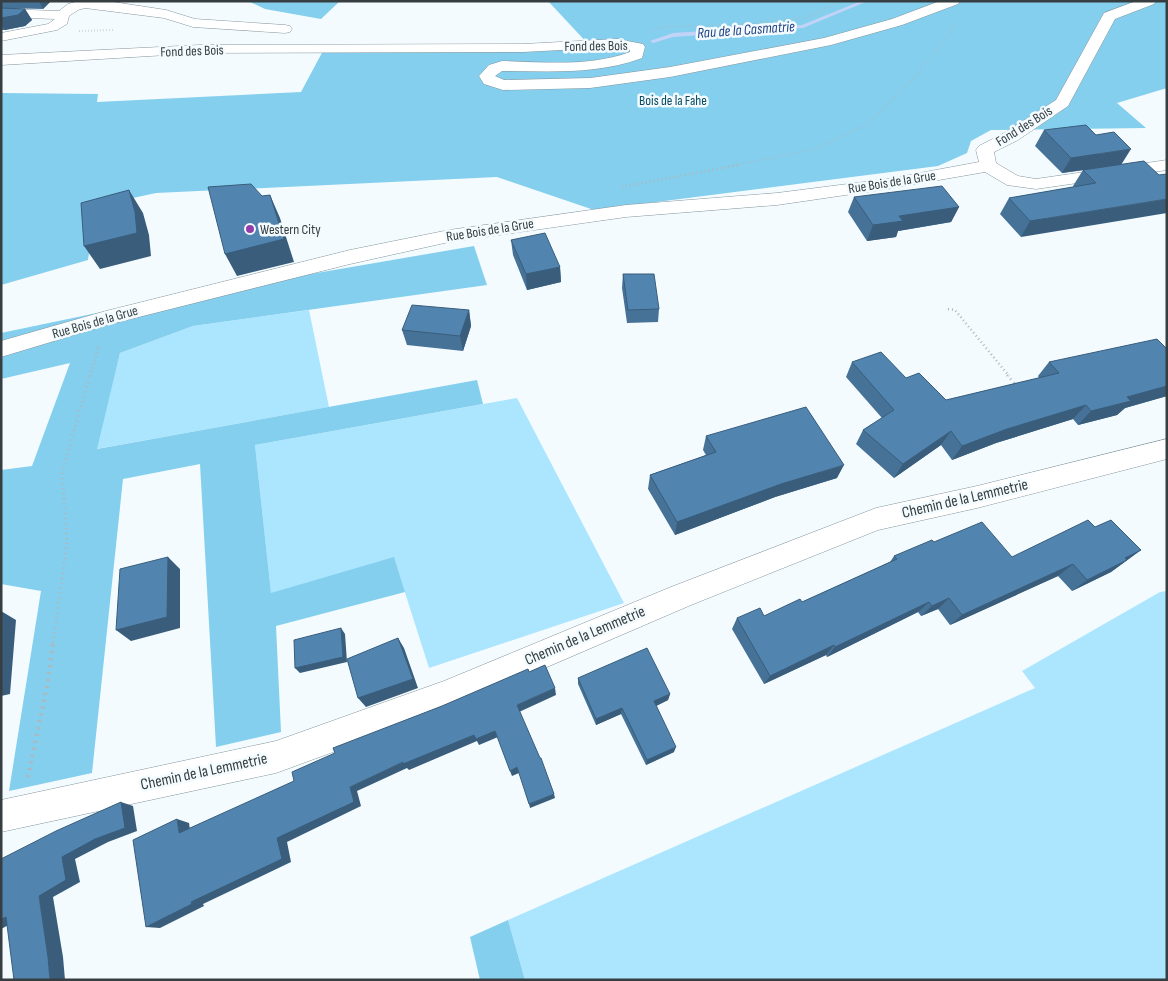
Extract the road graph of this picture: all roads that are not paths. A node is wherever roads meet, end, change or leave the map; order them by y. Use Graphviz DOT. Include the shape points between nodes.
graph roads {
  1 [pos="953,1"];
  2 [pos="1149,1"];
  3 [pos="1,12"];
  4 [pos="62,15"];
  5 [pos="286,29"];
  6 [pos="1,37"];
  7 [pos="1,60"];
  8 [pos="1167,165"];
  9 [pos="988,166"];
  10 [pos="1,349"];
  11 [pos="1167,449"];
  12 [pos="11,814"];
  1 -- 7 [label="street, Fond des Bois" via="897,22 826,42 590,84 504,85 490,81 487,76 494,68 502,66 580,66 622,62 637,55 638,47 617,43 523,48 200,49"];
  2 -- 9 [label="street, Fond des Bois" via="1109,16 1062,103 985,150"];
  3 -- 4 [label="street"];
  4 -- 5 [label="street" via="73,7 97,4 166,14 193,23"];
  4 -- 6 [label="street" via="59,24"];
  8 -- 9 [label="street, Fond des Bois" via="1036,184 1013,181"];
  9 -- 10 [label="street, Rue Bois de la Grue" via="777,199 626,211 449,236 350,257 106,318"];
  11 -- 12 [label="street, Chemin de la Lemmetrie" via="876,519 681,596 445,696 276,757"];
}
